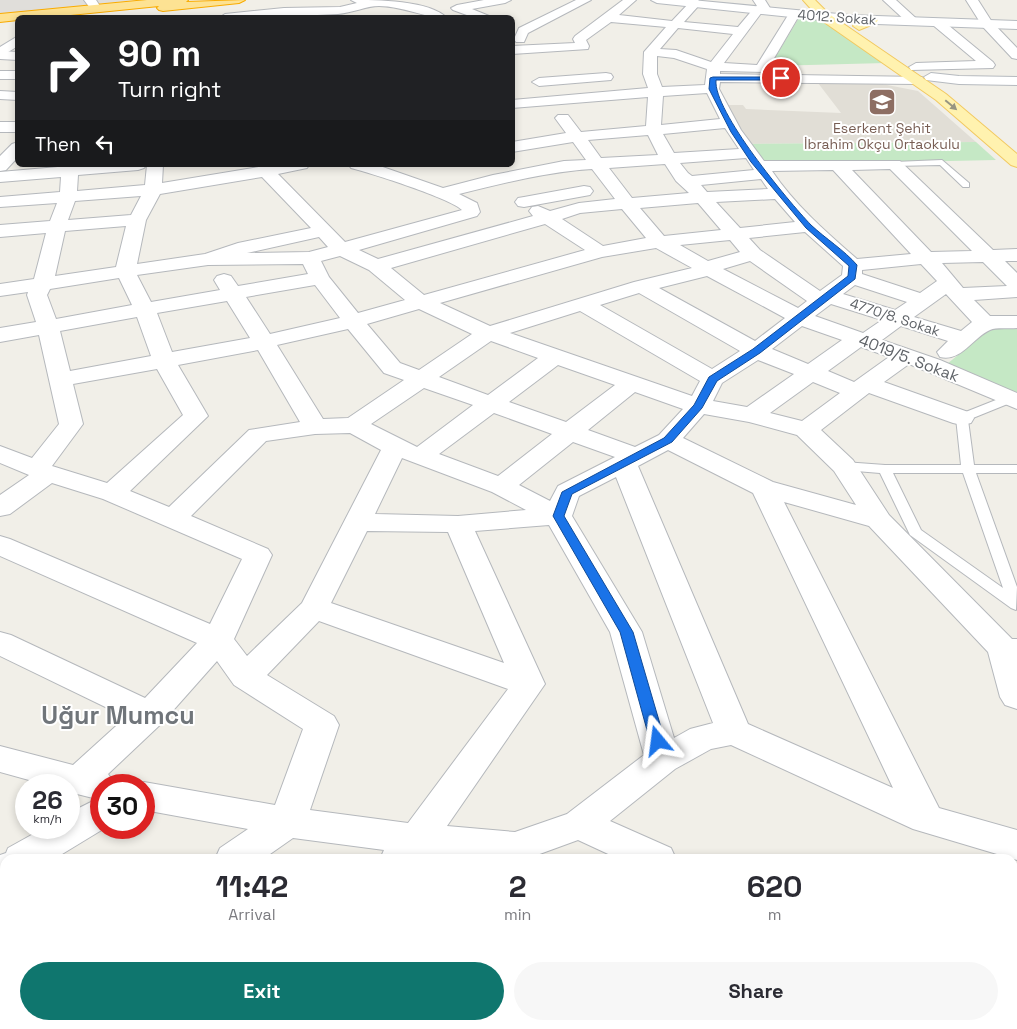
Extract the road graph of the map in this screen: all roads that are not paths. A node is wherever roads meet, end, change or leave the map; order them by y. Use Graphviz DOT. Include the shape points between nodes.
graph roads {
  1 [pos="155,0"];
  2 [pos="182,0"];
  3 [pos="238,0"];
  4 [pos="357,0"];
  5 [pos="585,0"];
  6 [pos="630,0"];
  7 [pos="657,0"];
  8 [pos="809,0"];
  9 [pos="823,0"];
  10 [pos="889,0"];
  11 [pos="972,0"];
  12 [pos="133,1"];
  13 [pos="693,2"];
  14 [pos="92,3"];
  15 [pos="444,3"];
  16 [pos="758,5"];
  17 [pos="506,6"];
  18 [pos="462,8"];
  19 [pos="376,12"];
  20 [pos="331,14"];
  21 [pos="794,14"];
  22 [pos="21,15"];
  23 [pos="98,15"];
  24 [pos="288,15"];
  25 [pos="368,15"];
  26 [pos="437,15"];
  27 [pos="479,15"];
  28 [pos="15,16"];
  29 [pos="524,16"];
  30 [pos="0,17"];
  31 [pos="825,17"];
  32 [pos="609,18"];
  33 [pos="540,21"];
  34 [pos="860,22"];
  35 [pos="913,22"];
  36 [pos="15,23"];
  37 [pos="938,23"];
  38 [pos="987,24"];
  39 [pos="0,25"];
  40 [pos="676,25"];
  41 [pos="1017,26"];
  42 [pos="741,31"];
  43 [pos="954,35"];
  44 [pos="519,38"];
  45 [pos="1000,38"];
  46 [pos="1017,40"];
  47 [pos="15,42"];
  48 [pos="583,46"];
  49 [pos="650,52"];
  50 [pos="0,54"];
  51 [pos="1017,55"];
  52 [pos="15,56"];
  53 [pos="0,64"];
  54 [pos="896,64"];
  55 [pos="15,65"];
  56 [pos="867,65"];
  57 [pos="848,66"];
  58 [pos="761,69"];
  59 [pos="535,73"];
  60 [pos="0,75"];
  61 [pos="15,75"];
  62 [pos="919,75"];
  63 [pos="621,76"];
  64 [pos="592,78"];
  65 [pos="713,78"];
  66 [pos="989,81"];
  67 [pos="1017,81"];
  68 [pos="651,87"];
  69 [pos="957,93"];
  70 [pos="0,96"];
  71 [pos="15,96"];
  72 [pos="547,101"];
  73 [pos="515,104"];
  74 [pos="972,105"];
  75 [pos="0,107"];
  76 [pos="15,108"];
  77 [pos="556,117"];
  78 [pos="730,123"];
  79 [pos="0,127"];
  80 [pos="15,127"];
  81 [pos="653,129"];
  82 [pos="577,137"];
  83 [pos="515,146"];
  84 [pos="0,147"];
  85 [pos="15,147"];
  86 [pos="15,150"];
  87 [pos="1015,157"];
  88 [pos="669,158"];
  89 [pos="595,163"];
  90 [pos="758,164"];
  91 [pos="894,164"];
  92 [pos="0,166"];
  93 [pos="838,166"];
  94 [pos="193,167"];
  95 [pos="291,167"];
  96 [pos="370,167"];
  97 [pos="413,167"];
  98 [pos="474,167"];
  99 [pos="383,169"];
  100 [pos="70,171"];
  101 [pos="267,172"];
  102 [pos="150,174"];
  103 [pos="0,177"];
  104 [pos="493,180"];
  105 [pos="678,181"];
  106 [pos="632,185"];
  107 [pos="966,185"];
  108 [pos="614,186"];
  109 [pos="441,194"];
  110 [pos="780,194"];
  111 [pos="68,197"];
  112 [pos="702,197"];
  113 [pos="0,202"];
  114 [pos="524,202"];
  115 [pos="627,204"];
  116 [pos="548,218"];
  117 [pos="137,220"];
  118 [pos="57,226"];
  119 [pos="809,226"];
  120 [pos="0,231"];
  121 [pos="323,231"];
  122 [pos="734,233"];
  123 [pos="659,242"];
  124 [pos="341,249"];
  125 [pos="600,252"];
  126 [pos="753,254"];
  127 [pos="1017,255"];
  128 [pos="987,256"];
  129 [pos="208,258"];
  130 [pos="310,258"];
  131 [pos="926,258"];
  132 [pos="376,266"];
  133 [pos="711,269"];
  134 [pos="125,271"];
  135 [pos="853,271"];
  136 [pos="320,278"];
  137 [pos="43,283"];
  138 [pos="1017,284"];
  139 [pos="641,286"];
  140 [pos="953,288"];
  141 [pos="0,290"];
  142 [pos="1017,291"];
  143 [pos="233,293"];
  144 [pos="823,298"];
  145 [pos="922,300"];
  146 [pos="419,302"];
  147 [pos="584,305"];
  148 [pos="145,310"];
  149 [pos="800,318"];
  150 [pos="897,318"];
  151 [pos="353,321"];
  152 [pos="1017,322"];
  153 [pos="985,323"];
  154 [pos="48,327"];
  155 [pos="488,333"];
  156 [pos="0,335"];
  157 [pos="963,339"];
  158 [pos="862,340"];
  159 [pos="264,342"];
  160 [pos="756,351"];
  161 [pos="555,356"];
  162 [pos="906,356"];
  163 [pos="165,362"];
  164 [pos="932,366"];
  165 [pos="810,372"];
  166 [pos="422,378"];
  167 [pos="713,379"];
  168 [pos="60,380"];
  169 [pos="632,383"];
  170 [pos="862,387"];
  171 [pos="1014,400"];
  172 [pos="490,404"];
  173 [pos="698,406"];
  174 [pos="751,415"];
  175 [pos="962,418"];
  176 [pos="354,426"];
  177 [pos="315,427"];
  178 [pos="570,430"];
  179 [pos="806,430"];
  180 [pos="668,440"];
  181 [pos="408,451"];
  182 [pos="0,454"];
  183 [pos="630,460"];
  184 [pos="844,466"];
  185 [pos="885,469"];
  186 [pos="968,469"];
  187 [pos="1017,469"];
  188 [pos="43,472"];
  189 [pos="500,486"];
  190 [pos="764,488"];
  191 [pos="112,494"];
  192 [pos="0,508"];
  193 [pos="558,516"];
  194 [pos="173,518"];
  195 [pos="879,520"];
  196 [pos="357,522"];
  197 [pos="458,524"];
  198 [pos="0,545"];
  199 [pos="1016,605"];
  200 [pos="314,608"];
  201 [pos="218,640"];
  202 [pos="0,643"];
  203 [pos="1010,649"];
  204 [pos="246,678"];
  205 [pos="530,684"];
  206 [pos="1017,697"];
  207 [pos="150,714"];
  208 [pos="734,732"];
  209 [pos="0,759"];
  210 [pos="663,760"];
  211 [pos="99,774"];
  212 [pos="90,784"];
  213 [pos="155,798"];
  214 [pos="926,818"];
  215 [pos="90,819"];
  216 [pos="287,822"];
  217 [pos="580,824"];
  218 [pos="1017,845"];
  219 [pos="408,849"];
  220 [pos="30,854"];
  221 [pos="241,854"];
  222 [pos="428,854"];
  223 [pos="646,854"];
  1 -- 12 [label="main road"];
  2 -- 22 [label="highway"];
  3 -- 23 [label="highway"];
  4 -- 19 [label="street"];
  5 -- 33 [label="street"];
  6 -- 32 [label="street"];
  7 -- 13 [label="street, 4012. Sokak"];
  8 -- 31 [label="main road"];
  9 -- 34 [label="main road" via="832,10"];
  10 -- 35 [label="street"];
  11 -- 38 [label="street"];
  12 -- 14 [label="main road"];
  13 -- 16 [label="street, 4012. Sokak"];
  13 -- 40 [label="street"];
  14 -- 30 [label="main road"];
  15 -- 18 [label="street"];
  16 -- 21 [label="street, 4012. Sokak"];
  16 -- 42 [label="street"];
  17 -- 18 [label="street" via="482,3"];
  18 -- 27 [label="street" via="457,8"];
  19 -- 20 [label="street"];
  19 -- 25 [label="street"];
  19 -- 26 [label="street" via="402,13 412,8 430,10"];
  20 -- 24 [label="street"];
  21 -- 31 [label="street, 4012. Sokak"];
  21 -- 58 [label="street"];
  28 -- 30 [label="highway"];
  29 -- 33 [label="street"];
  31 -- 34 [label="street, 4012. Sokak"];
  31 -- 54 [label="main road"];
  32 -- 40 [label="street"];
  32 -- 48 [label="street" via="579,40"];
  33 -- 44 [label="street"];
  34 -- 35 [label="street, 4012. Sokak"];
  34 -- 62 [label="main road"];
  35 -- 37 [label="street, 4012. Sokak"];
  36 -- 39 [label="highway"];
  37 -- 38 [label="street, 4012. Sokak"];
  37 -- 43 [label="street"];
  38 -- 41 [label="street, 4012. Sokak"];
  38 -- 45 [label="street"];
  40 -- 42 [label="street"];
  40 -- 49 [label="street"];
  42 -- 65 [label="street"];
  43 -- 45 [label="street"];
  43 -- 62 [label="street" via="988,65"];
  44 -- 48 [label="street"];
  44 -- 59 [label="street"];
  45 -- 46 [label="street"];
  45 -- 51 [label="street"];
  47 -- 50 [label="street"];
  48 -- 64 [label="street"];
  49 -- 65 [label="street" via="676,54"];
  49 -- 68 [label="street"];
  50 -- 52 [label="street"];
  53 -- 55 [label="street"];
  54 -- 56 [label="street"];
  54 -- 62 [label="main road"];
  57 -- 58 [label="street"];
  58 -- 65 [label="street"];
  59 -- 64 [label="street"];
  59 -- 72 [label="street"];
  60 -- 61 [label="street"];
  62 -- 65 [label="street" via="852,80"];
  62 -- 66 [label="street"];
  62 -- 69 [label="main road"];
  62 -- 87 [label="main road, one-way"];
  63 -- 64 [label="street"];
  65 -- 68 [label="street"];
  65 -- 78 [label="street"];
  66 -- 67 [label="street"];
  66 -- 69 [label="street"];
  68 -- 72 [label="street"];
  68 -- 77 [label="street"];
  68 -- 81 [label="street"];
  69 -- 74 [label="main road"];
  70 -- 71 [label="street"];
  72 -- 73 [label="street"];
  72 -- 77 [label="street"];
  75 -- 76 [label="street"];
  77 -- 82 [label="street"];
  78 -- 81 [label="street"];
  78 -- 90 [label="street"];
  79 -- 80 [label="street"];
  81 -- 82 [label="street"];
  81 -- 88 [label="street, 4770/8. Sokak"];
  82 -- 83 [label="street"];
  82 -- 89 [label="street"];
  84 -- 85 [label="street"];
  86 -- 92 [label="street"];
  88 -- 89 [label="street"];
  88 -- 90 [label="street"];
  88 -- 105 [label="street, 4770/8. Sokak" via="682,177"];
  89 -- 104 [label="street"];
  89 -- 108 [label="street"];
  90 -- 93 [label="street"];
  90 -- 105 [label="street"];
  90 -- 110 [label="street"];
  91 -- 93 [label="street"];
  91 -- 107 [label="lane" via="942,162"];
  91 -- 128 [label="street"];
  93 -- 131 [label="street"];
  94 -- 102 [label="street"];
  95 -- 101 [label="street"];
  96 -- 99 [label="street"];
  97 -- 99 [label="street"];
  98 -- 104 [label="street"];
  99 -- 109 [label="street"];
  100 -- 102 [label="street"];
  100 -- 103 [label="street"];
  100 -- 111 [label="street"];
  101 -- 102 [label="street"];
  101 -- 121 [label="street"];
  102 -- 111 [label="street"];
  102 -- 117 [label="street"];
  104 -- 109 [label="street"];
  104 -- 114 [label="street"];
  105 -- 112 [label="street, 4770/8. Sokak"];
  106 -- 108 [label="street"];
  108 -- 114 [label="street"];
  108 -- 115 [label="street"];
  109 -- 124 [label="street" via="471,207 471,212"];
  110 -- 112 [label="street"];
  110 -- 119 [label="street"];
  111 -- 113 [label="street"];
  111 -- 118 [label="street"];
  112 -- 115 [label="street"];
  112 -- 122 [label="street, 4770/8. Sokak"];
  114 -- 116 [label="street"];
  115 -- 116 [label="street" via="579,208"];
  115 -- 123 [label="street"];
  116 -- 125 [label="street"];
  116 -- 132 [label="street"];
  117 -- 118 [label="street"];
  117 -- 134 [label="street"];
  118 -- 120 [label="street"];
  118 -- 137 [label="street"];
  119 -- 122 [label="street"];
  119 -- 135 [label="street"];
  121 -- 124 [label="street"];
  121 -- 129 [label="street"];
  122 -- 123 [label="street"];
  122 -- 126 [label="street, 4770/8. Sokak"];
  123 -- 125 [label="street"];
  123 -- 133 [label="street, 4019/5. Sokak"];
  124 -- 130 [label="street"];
  124 -- 132 [label="street"];
  125 -- 146 [label="street"];
  126 -- 133 [label="street" via="708,267"];
  126 -- 144 [label="street, 4770/8. Sokak"];
  127 -- 128 [label="street"];
  128 -- 131 [label="street"];
  128 -- 138 [label="street"];
  129 -- 130 [label="street"];
  129 -- 134 [label="street"];
  129 -- 143 [label="street"];
  130 -- 136 [label="street"];
  131 -- 135 [label="street"];
  131 -- 140 [label="street"];
  132 -- 146 [label="street"];
  133 -- 139 [label="street"];
  133 -- 149 [label="street, 4019/5. Sokak"];
  134 -- 137 [label="street"];
  134 -- 148 [label="street"];
  135 -- 144 [label="street"];
  135 -- 145 [label="street"];
  136 -- 143 [label="street"];
  136 -- 151 [label="street"];
  137 -- 141 [label="street"];
  137 -- 154 [label="street" via="37,295"];
  139 -- 147 [label="street"];
  139 -- 160 [label="street"];
  140 -- 142 [label="street"];
  140 -- 145 [label="street"];
  140 -- 153 [label="street"];
  143 -- 148 [label="street"];
  143 -- 159 [label="street"];
  144 -- 149 [label="street"];
  144 -- 150 [label="street, 4770/8. Sokak"];
  145 -- 150 [label="street"];
  146 -- 151 [label="street"];
  146 -- 155 [label="street"];
  147 -- 155 [label="street"];
  147 -- 167 [label="street"];
  148 -- 154 [label="street"];
  148 -- 163 [label="street"];
  149 -- 158 [label="street, 4019/5. Sokak"];
  149 -- 160 [label="street"];
  150 -- 157 [label="street, 4770/8. Sokak"];
  150 -- 158 [label="street"];
  151 -- 159 [label="street"];
  151 -- 166 [label="street" via="392,368"];
  152 -- 153 [label="street"];
  153 -- 157 [label="street"];
  154 -- 156 [label="street"];
  154 -- 168 [label="street"];
  155 -- 161 [label="street"];
  155 -- 166 [label="street"];
  157 -- 164 [label="street"];
  158 -- 162 [label="street, 4019/5. Sokak"];
  158 -- 165 [label="street"];
  159 -- 163 [label="street"];
  159 -- 177 [label="street"];
  160 -- 165 [label="street"];
  160 -- 167 [label="street"];
  161 -- 169 [label="street"];
  161 -- 172 [label="street"];
  162 -- 164 [label="street, 4019/5. Sokak"];
  162 -- 170 [label="street"];
  163 -- 168 [label="street"];
  163 -- 191 [label="street" via="196,416"];
  164 -- 171 [label="street, 4019/5. Sokak"];
  165 -- 170 [label="street"];
  165 -- 174 [label="street"];
  166 -- 172 [label="street"];
  166 -- 176 [label="street"];
  167 -- 173 [label="street"];
  168 -- 188 [label="street" via="71,424"];
  169 -- 173 [label="street"];
  169 -- 178 [label="street"];
  170 -- 175 [label="street"];
  170 -- 179 [label="street"];
  171 -- 175 [label="lane"];
  172 -- 178 [label="street"];
  172 -- 181 [label="street"];
  173 -- 174 [label="street"];
  173 -- 180 [label="street"];
  174 -- 179 [label="street"];
  175 -- 186 [label="lane"];
  176 -- 177 [label="street"];
  176 -- 181 [label="street"];
  177 -- 194 [label="street" via="258,435"];
  178 -- 183 [label="street"];
  178 -- 189 [label="street"];
  179 -- 184 [label="street"];
  180 -- 183 [label="street"];
  180 -- 190 [label="street"];
  181 -- 189 [label="street"];
  181 -- 196 [label="street"];
  182 -- 188 [label="street"];
  183 -- 193 [label="street" via="567,492"];
  183 -- 208 [label="street"];
  184 -- 185 [label="lane"];
  184 -- 195 [label="street"];
  185 -- 186 [label="lane"];
  185 -- 199 [label="lane" via="915,532"];
  186 -- 187 [label="lane"];
  186 -- 199 [label="lane"];
  188 -- 191 [label="street"];
  188 -- 192 [label="street"];
  189 -- 193 [label="street"];
  190 -- 195 [label="street"];
  190 -- 214 [label="street"];
  191 -- 194 [label="street"];
  193 -- 197 [label="street"];
  193 -- 210 [label="street" via="626,632"];
  194 -- 201 [label="street" via="258,555"];
  195 -- 203 [label="street"];
  196 -- 197 [label="street"];
  196 -- 200 [label="street"];
  197 -- 205 [label="street"];
  198 -- 201 [label="street"];
  200 -- 204 [label="street"];
  200 -- 205 [label="street"];
  201 -- 204 [label="street"];
  201 -- 207 [label="street"];
  202 -- 207 [label="street"];
  203 -- 206 [label="street"];
  204 -- 216 [label="street" via="322,726"];
  205 -- 219 [label="street"];
  207 -- 211 [label="street"];
  208 -- 210 [label="street" via="702,738"];
  208 -- 214 [label="street"];
  209 -- 212 [label="street"];
  210 -- 217 [label="street"];
  213 -- 216 [label="street"];
  214 -- 218 [label="street"];
  215 -- 220 [label="street"];
  216 -- 219 [label="street"];
  216 -- 221 [label="street"];
  217 -- 219 [label="street" via="515,847"];
  217 -- 223 [label="street"];
  219 -- 222 [label="street"];
}
